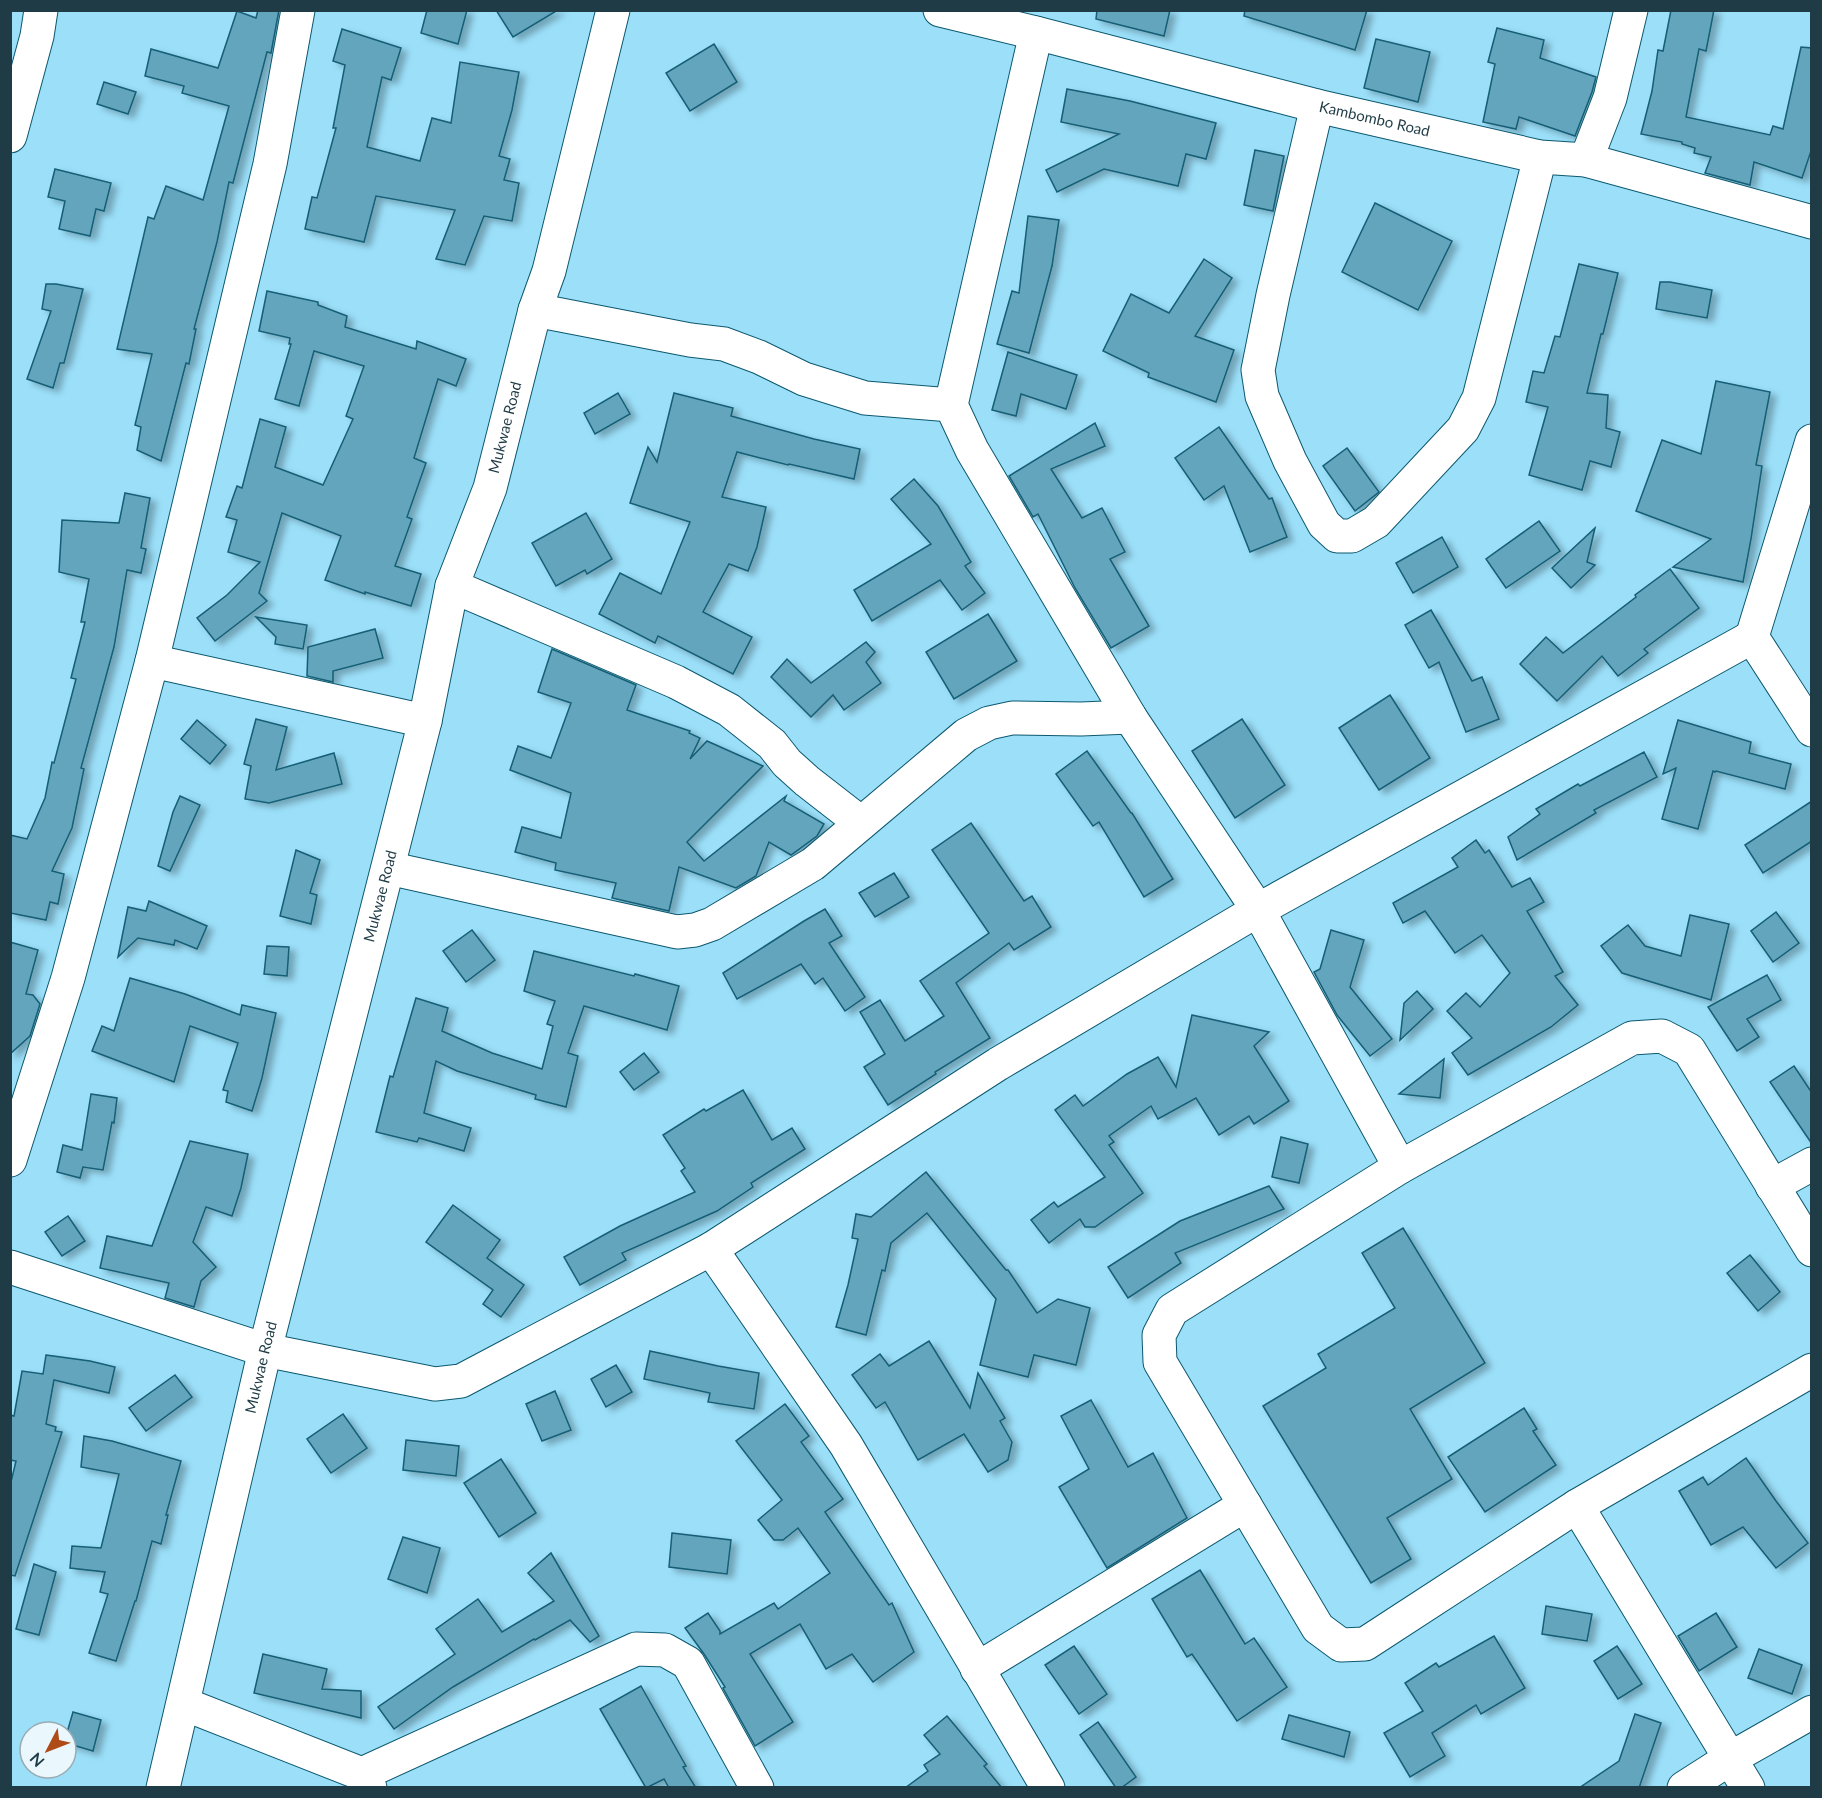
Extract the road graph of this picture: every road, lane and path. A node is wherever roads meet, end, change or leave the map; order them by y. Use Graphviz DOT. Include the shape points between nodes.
graph roads {
  1 [pos="297,10"];
  2 [pos="614,10"];
  3 [pos="940,10"];
  4 [pos="1631,10"];
  5 [pos="39,23"];
  6 [pos="1036,33"];
  7 [pos="10,57"];
  8 [pos="1317,106"];
  9 [pos="10,136"];
  10 [pos="1540,157"];
  11 [pos="1586,160"];
  12 [pos="1812,222"];
  13 [pos="536,310"];
  14 [pos="951,405"];
  15 [pos="1812,441"];
  16 [pos="452,586"];
  17 [pos="1752,637"];
  18 [pos="152,661"];
  19 [pos="1131,717"];
  20 [pos="425,721"];
  21 [pos="1812,730"];
  22 [pos="861,824"];
  23 [pos="388,868"];
  24 [pos="1258,910"];
  25 [pos="10,1160"];
  26 [pos="1812,1164"];
  27 [pos="1400,1167"];
  28 [pos="1772,1186"];
  29 [pos="711,1249"];
  30 [pos="1812,1250"];
  31 [pos="10,1267"];
  32 [pos="265,1350"];
  33 [pos="1812,1370"];
  34 [pos="1245,1505"];
  35 [pos="1577,1506"];
  36 [pos="977,1669"];
  37 [pos="184,1704"];
  38 [pos="1812,1712"];
  39 [pos="1731,1758"];
  40 [pos="366,1781"];
  41 [pos="163,1788"];
  42 [pos="757,1788"];
  43 [pos="1048,1788"];
  44 [pos="1684,1788"];
  45 [pos="1748,1788"];
  1 -- 18 [label="street" via="270,164"];
  2 -- 13 [label="street, Mukwae Road"];
  3 -- 6 [label="street, Kambombo Road"];
  4 -- 11 [label="street" via="1611,98"];
  5 -- 7 [label="street"];
  5 -- 9 [label="street"];
  6 -- 8 [label="street, Kambombo Road"];
  6 -- 14 [label="street"];
  8 -- 10 [label="street, Kambombo Road"];
  8 -- 10 [label="street" via="1258,370 1262,396 1290,461 1324,524 1337,536 1352,536 1376,522 1463,429 1479,398"];
  10 -- 11 [label="street, Kambombo Road"];
  11 -- 12 [label="street, Kambombo Road"];
  13 -- 14 [label="street" via="724,344 804,379 865,398"];
  13 -- 16 [label="street, Mukwae Road" via="490,488"];
  14 -- 19 [label="street" via="972,450"];
  15 -- 17 [label="street"];
  16 -- 20 [label="street, Mukwae Road"];
  16 -- 22 [label="street" via="676,682 729,710"];
  17 -- 21 [label="street"];
  17 -- 24 [label="street"];
  18 -- 20 [label="street"];
  18 -- 25 [label="street" via="68,978"];
  19 -- 22 [label="street" via="1012,718 989,723 966,735"];
  19 -- 24 [label="street"];
  20 -- 23 [label="street, Mukwae Road"];
  22 -- 23 [label="street" via="813,864 712,924 677,932"];
  23 -- 32 [label="street, Mukwae Road"];
  24 -- 27 [label="street"];
  24 -- 29 [label="street" via="998,1064"];
  26 -- 28 [label="street"];
  27 -- 28 [label="street" via="1632,1038 1662,1036 1689,1050"];
  27 -- 34 [label="street" via="1172,1310 1159,1335 1160,1362"];
  28 -- 30 [label="street"];
  29 -- 32 [label="street" via="461,1381 435,1384"];
  29 -- 36 [label="street" via="846,1445"];
  31 -- 32 [label="street"];
  32 -- 37 [label="street, Mukwae Road"];
  33 -- 35 [label="street"];
  34 -- 35 [label="street" via="1318,1628 1341,1645 1365,1644"];
  34 -- 36 [label="street"];
  35 -- 39 [label="street"];
  36 -- 43 [label="street"];
  37 -- 40 [label="street"];
  37 -- 41 [label="street, Mukwae Road"];
  38 -- 39 [label="street"];
  39 -- 44 [label="street"];
  39 -- 45 [label="street"];
  40 -- 42 [label="street" via="636,1649 665,1650 688,1663"];
}
